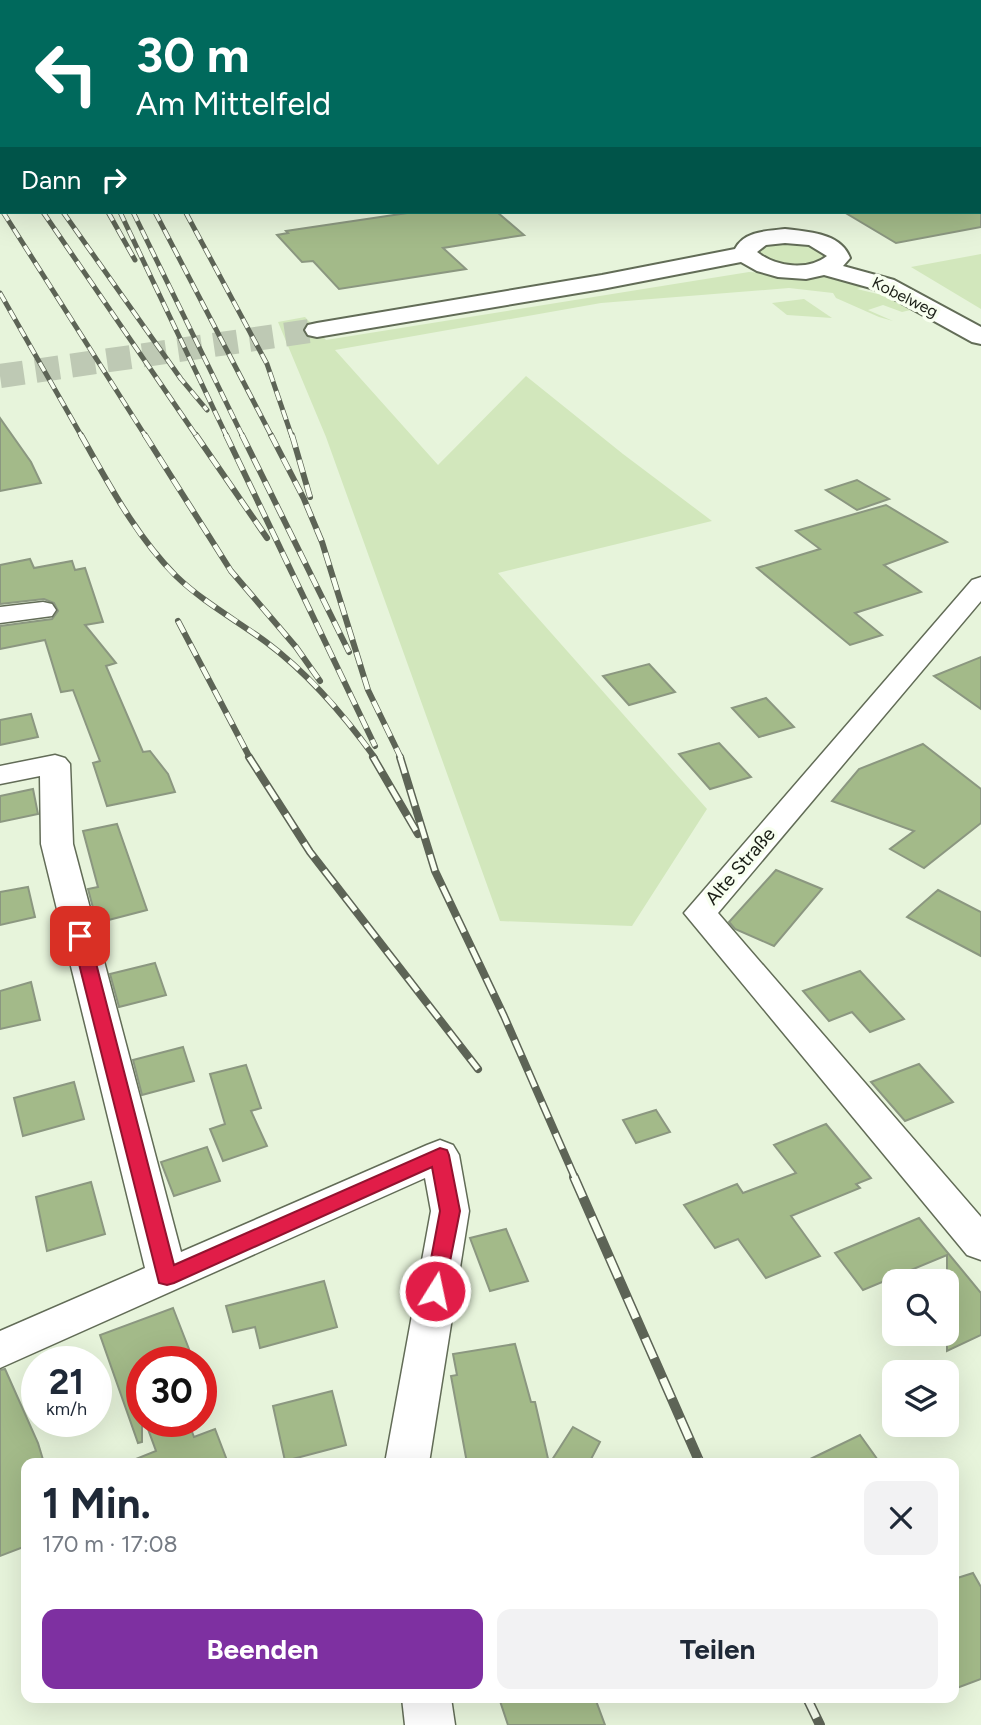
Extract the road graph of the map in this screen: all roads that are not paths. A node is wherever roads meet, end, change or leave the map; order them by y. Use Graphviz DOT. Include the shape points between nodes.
graph roads {
  1 [pos="773,214"];
  2 [pos="775,214"];
  3 [pos="804,228"];
  4 [pos="737,229"];
  5 [pos="769,237"];
  6 [pos="752,259"];
  7 [pos="848,259"];
  8 [pos="602,282"];
  9 [pos="981,324"];
  10 [pos="317,330"];
  11 [pos="981,337"];
  12 [pos="981,584"];
  13 [pos="43,610"];
  14 [pos="0,615"];
  15 [pos="0,775"];
  16 [pos="981,1244"];
  17 [pos="167,1277"];
  18 [pos="0,1350"];
  19 [pos="408,1458"];
  20 [pos="427,1703"];
  21 [pos="430,1725"];
  1 -- 5 [label="main road"];
  2 -- 3 [label="main road"];
  3 -- 5 [label="main road"];
  3 -- 7 [label="main road"];
  4 -- 8 [label="main road" via="725,242 691,260"];
  5 -- 6 [label="main road" via="746,248"];
  6 -- 7 [label="main road" via="791,271"];
  6 -- 8 [label="main road"];
  7 -- 9 [label="main road, Kobelweg"];
  7 -- 11 [label="main road, Kobelweg"];
  8 -- 10 [label="main road"];
  12 -- 16 [label="street, Alte Straße" via="699,913"];
  13 -- 14 [label="street"];
  15 -- 17 [label="street" via="55,764 58,844"];
  17 -- 18 [label="street"];
  17 -- 19 [label="street" via="440,1155 450,1211"];
  20 -- 21 [label="street"];
}
